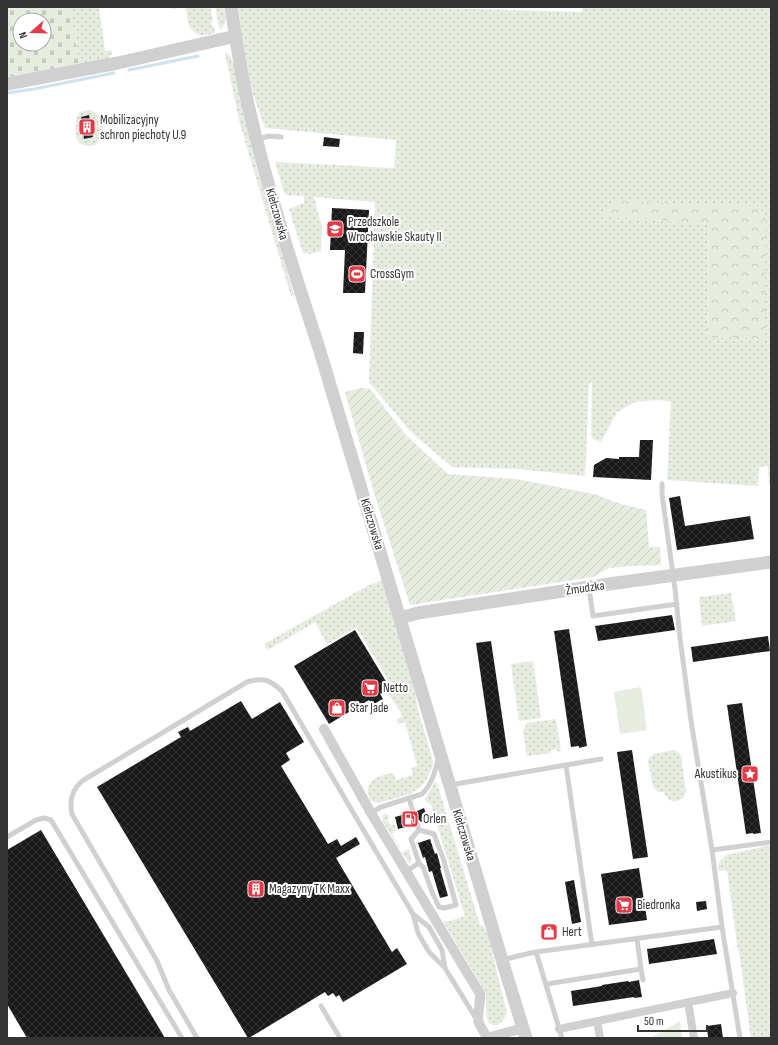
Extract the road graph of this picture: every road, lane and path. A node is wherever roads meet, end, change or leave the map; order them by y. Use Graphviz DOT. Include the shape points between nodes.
graph roads {
  1 [pos="231,7"];
  2 [pos="236,36"];
  3 [pos="7,84"];
  4 [pos="281,137"];
  5 [pos="257,139"];
  6 [pos="662,484"];
  7 [pos="771,562"];
  8 [pos="673,576"];
  9 [pos="589,588"];
  10 [pos="677,604"];
  11 [pos="400,618"];
  12 [pos="324,729"];
  13 [pos="439,750"];
  14 [pos="600,759"];
  15 [pos="566,764"];
  16 [pos="450,785"];
  17 [pos="410,798"];
  18 [pos="414,812"];
  19 [pos="371,813"];
  20 [pos="417,824"];
  21 [pos="419,830"];
  22 [pos="7,837"];
  23 [pos="771,842"];
  24 [pos="712,850"];
  25 [pos="419,862"];
  26 [pos="407,871"];
  27 [pos="413,914"];
  28 [pos="722,927"];
  29 [pos="637,939"];
  30 [pos="592,945"];
  31 [pos="536,952"];
  32 [pos="502,960"];
  33 [pos="446,968"];
  34 [pos="641,970"];
  35 [pos="643,980"];
  36 [pos="546,985"];
  37 [pos="733,993"];
  38 [pos="688,1002"];
  39 [pos="321,1006"];
  40 [pos="597,1021"];
  41 [pos="478,1022"];
  42 [pos="560,1029"];
  43 [pos="525,1033"];
  44 [pos="182,1038"];
  45 [pos="197,1038"];
  46 [pos="340,1038"];
  47 [pos="487,1038"];
  48 [pos="562,1038"];
  49 [pos="600,1038"];
  50 [pos="694,1038"];
  51 [pos="740,1038"];
  1 -- 2 [label="street, Kiełczowska"];
  2 -- 3 [label="street"];
  2 -- 5 [label="street, Kiełczowska" via="243,82"];
  4 -- 5 [label="lane"];
  5 -- 11 [label="street, Kiełczowska" via="270,192 322,355"];
  6 -- 8 [label="lane"];
  7 -- 8 [label="street, Żmudzka"];
  8 -- 9 [label="street, Żmudzka"];
  8 -- 10 [label="lane"];
  9 -- 10 [label="lane" via="593,616"];
  9 -- 11 [label="street, Żmudzka" via="418,613"];
  10 -- 24 [label="lane"];
  11 -- 13 [label="street, Kiełczowska"];
  12 -- 19 [label="street"];
  13 -- 16 [label="street, Kiełczowska"];
  13 -- 17 [label="lane" via="435,774 425,791"];
  14 -- 15 [label="lane"];
  15 -- 16 [label="lane"];
  15 -- 30 [label="lane"];
  16 -- 32 [label="street, Kiełczowska"];
  17 -- 18 [label="lane"];
  17 -- 19 [label="lane" via="381,807"];
  19 -- 26 [label="street"];
  20 -- 21 [label="lane"];
  21 -- 25 [label="lane" via="411,839"];
  21 -- 25 [label="lane" via="434,834 456,905 439,907 423,866"];
  22 -- 44 [label="lane" via="36,820 51,820"];
  23 -- 24 [label="lane"];
  24 -- 28 [label="lane"];
  25 -- 26 [label="lane"];
  26 -- 41 [label="street" via="480,994"];
  27 -- 33 [label="lane" via="418,933 429,952"];
  27 -- 33 [label="lane" via="428,928 442,950"];
  27 -- 45 [label="lane" via="282,691 266,680 247,682 82,781 72,793 70,806 72,814 157,961 168,990"];
  28 -- 29 [label="lane"];
  28 -- 37 [label="lane"];
  29 -- 30 [label="lane"];
  29 -- 34 [label="lane"];
  30 -- 31 [label="lane"];
  31 -- 32 [label="lane"];
  31 -- 36 [label="lane"];
  32 -- 43 [label="street, Kiełczowska"];
  33 -- 41 [label="lane"];
  34 -- 35 [label="lane"];
  34 -- 36 [label="lane"];
  36 -- 42 [label="lane"];
  37 -- 38 [label="street"];
  37 -- 51 [label="lane"];
  38 -- 40 [label="street"];
  38 -- 50 [label="street"];
  39 -- 46 [label="lane"];
  40 -- 42 [label="street"];
  40 -- 49 [label="street"];
  41 -- 47 [label="street"];
  42 -- 48 [label="lane"];
  43 -- 47 [label="street"];
}
